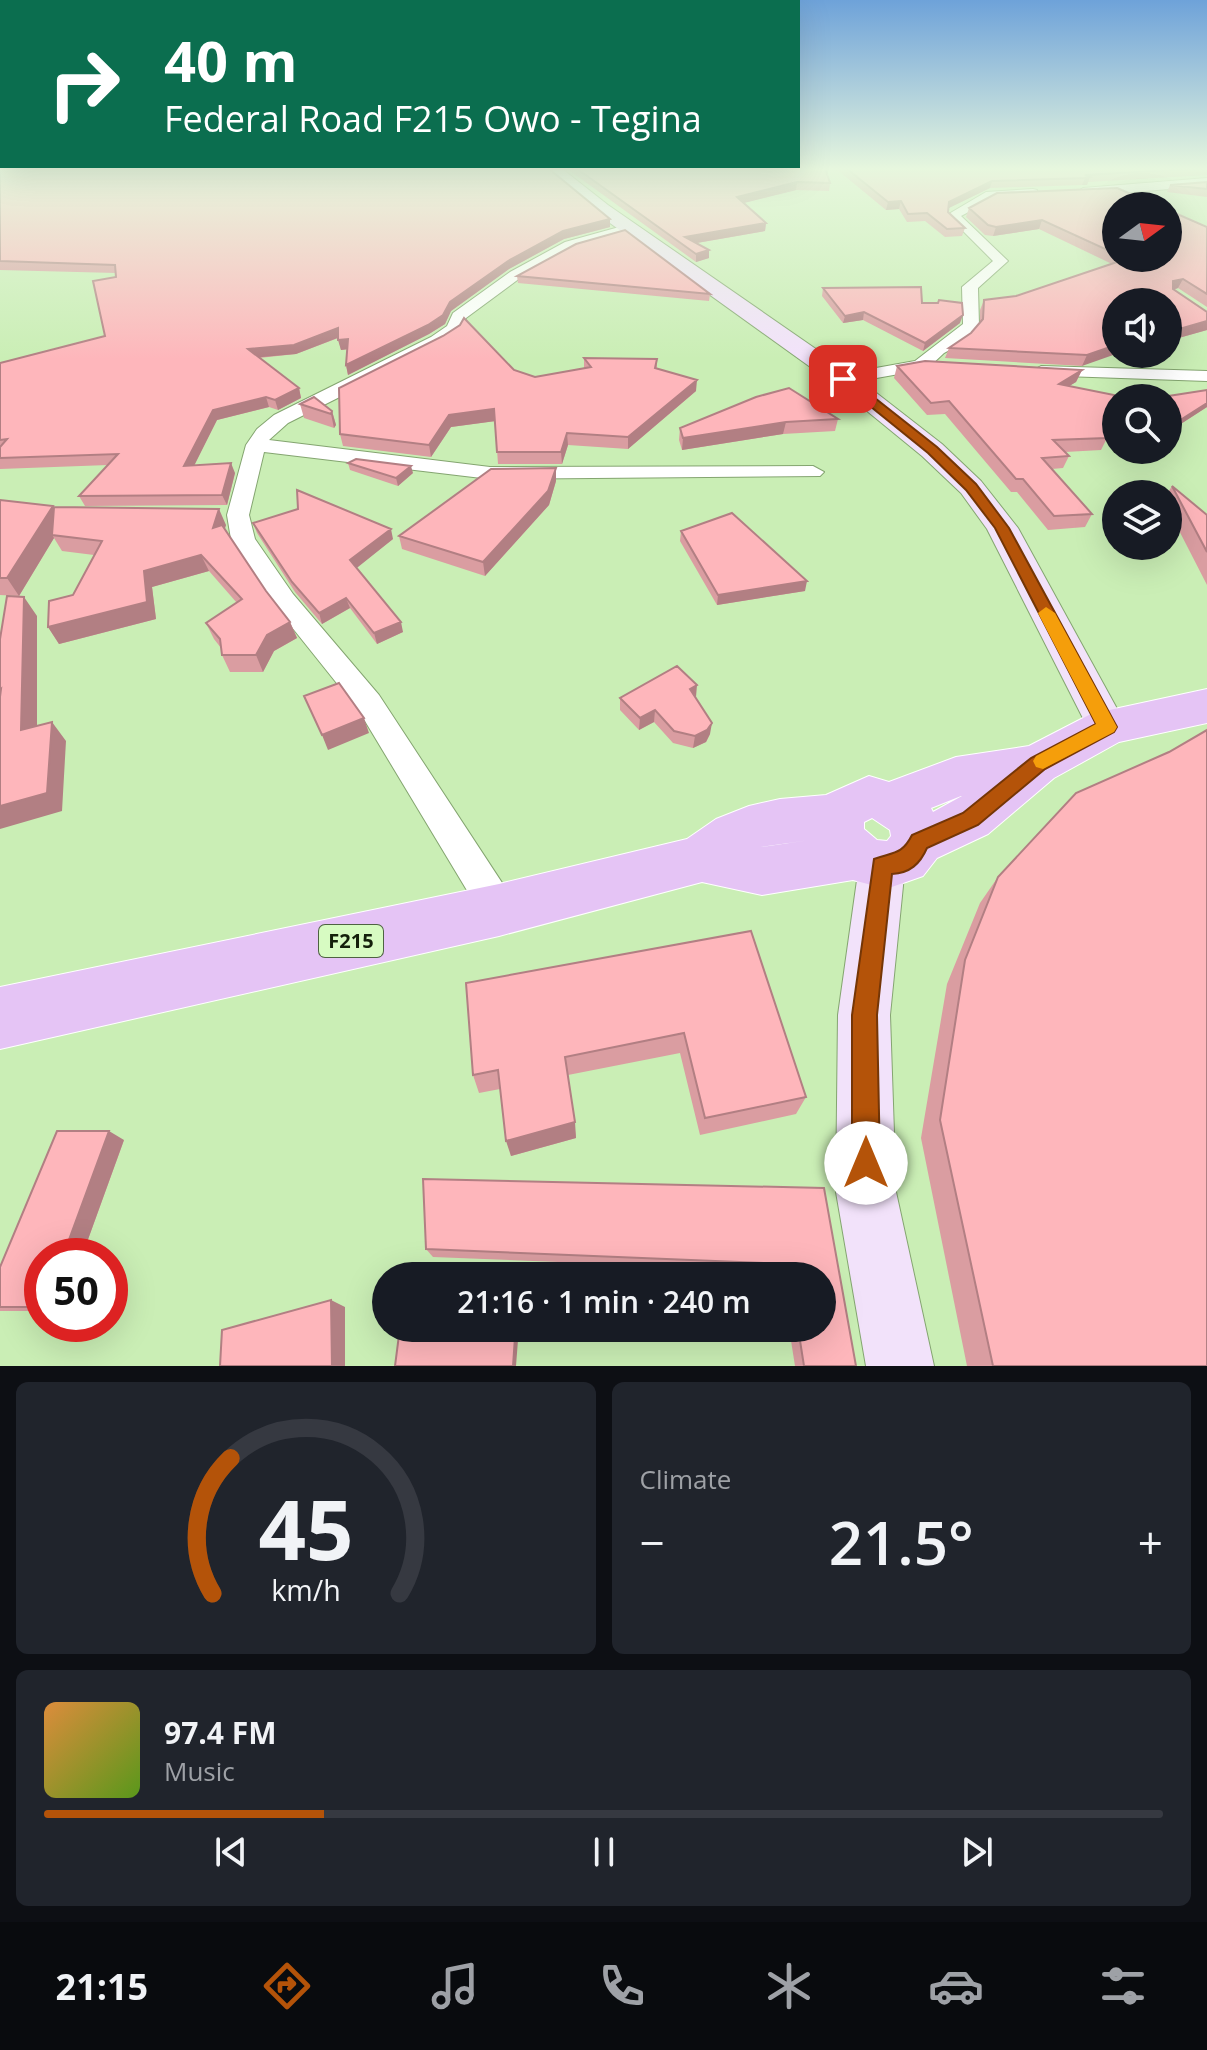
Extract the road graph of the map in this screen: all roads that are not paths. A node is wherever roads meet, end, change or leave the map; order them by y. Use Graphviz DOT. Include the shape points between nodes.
graph roads {
  1 [pos="617,232"];
  2 [pos="635,232"];
  3 [pos="970,232"];
  4 [pos="921,365"];
  5 [pos="952,367"];
  6 [pos="1015,370"];
  7 [pos="1207,376"];
  8 [pos="843,379"];
  9 [pos="256,445"];
  10 [pos="813,472"];
  11 [pos="210,515"];
  12 [pos="238,515"];
  13 [pos="1207,706"];
  14 [pos="1107,727"];
  15 [pos="877,836"];
  16 [pos="499,910"];
  17 [pos="0,1018"];
  18 [pos="900,1366"];
  1 -- 9 [label="street" via="570,245 515,275 459,316 454,329 437,341 281,419"];
  2 -- 8 [label="main road"];
  3 -- 4 [label="street" via="1001,261 970,287 971,325"];
  4 -- 5 [label="street"];
  4 -- 8 [label="street"];
  6 -- 7 [label="street"];
  8 -- 14 [label="main road" via="932,450 979,497 1002,528"];
  9 -- 10 [label="street" via="490,473"];
  9 -- 12 [label="street"];
  11 -- 12 [label="street"];
  12 -- 16 [label="street" via="243,539 261,567 369,703"];
  13 -- 14 [label="main road, F215"];
  14 -- 15 [label="main road, F215" via="1038,764 970,819"];
  15 -- 16 [label="main road, F215" via="762,871 702,859"];
  15 -- 18 [label="main road" via="864,1015 866,1192"];
  16 -- 17 [label="main road, F215"];
}
